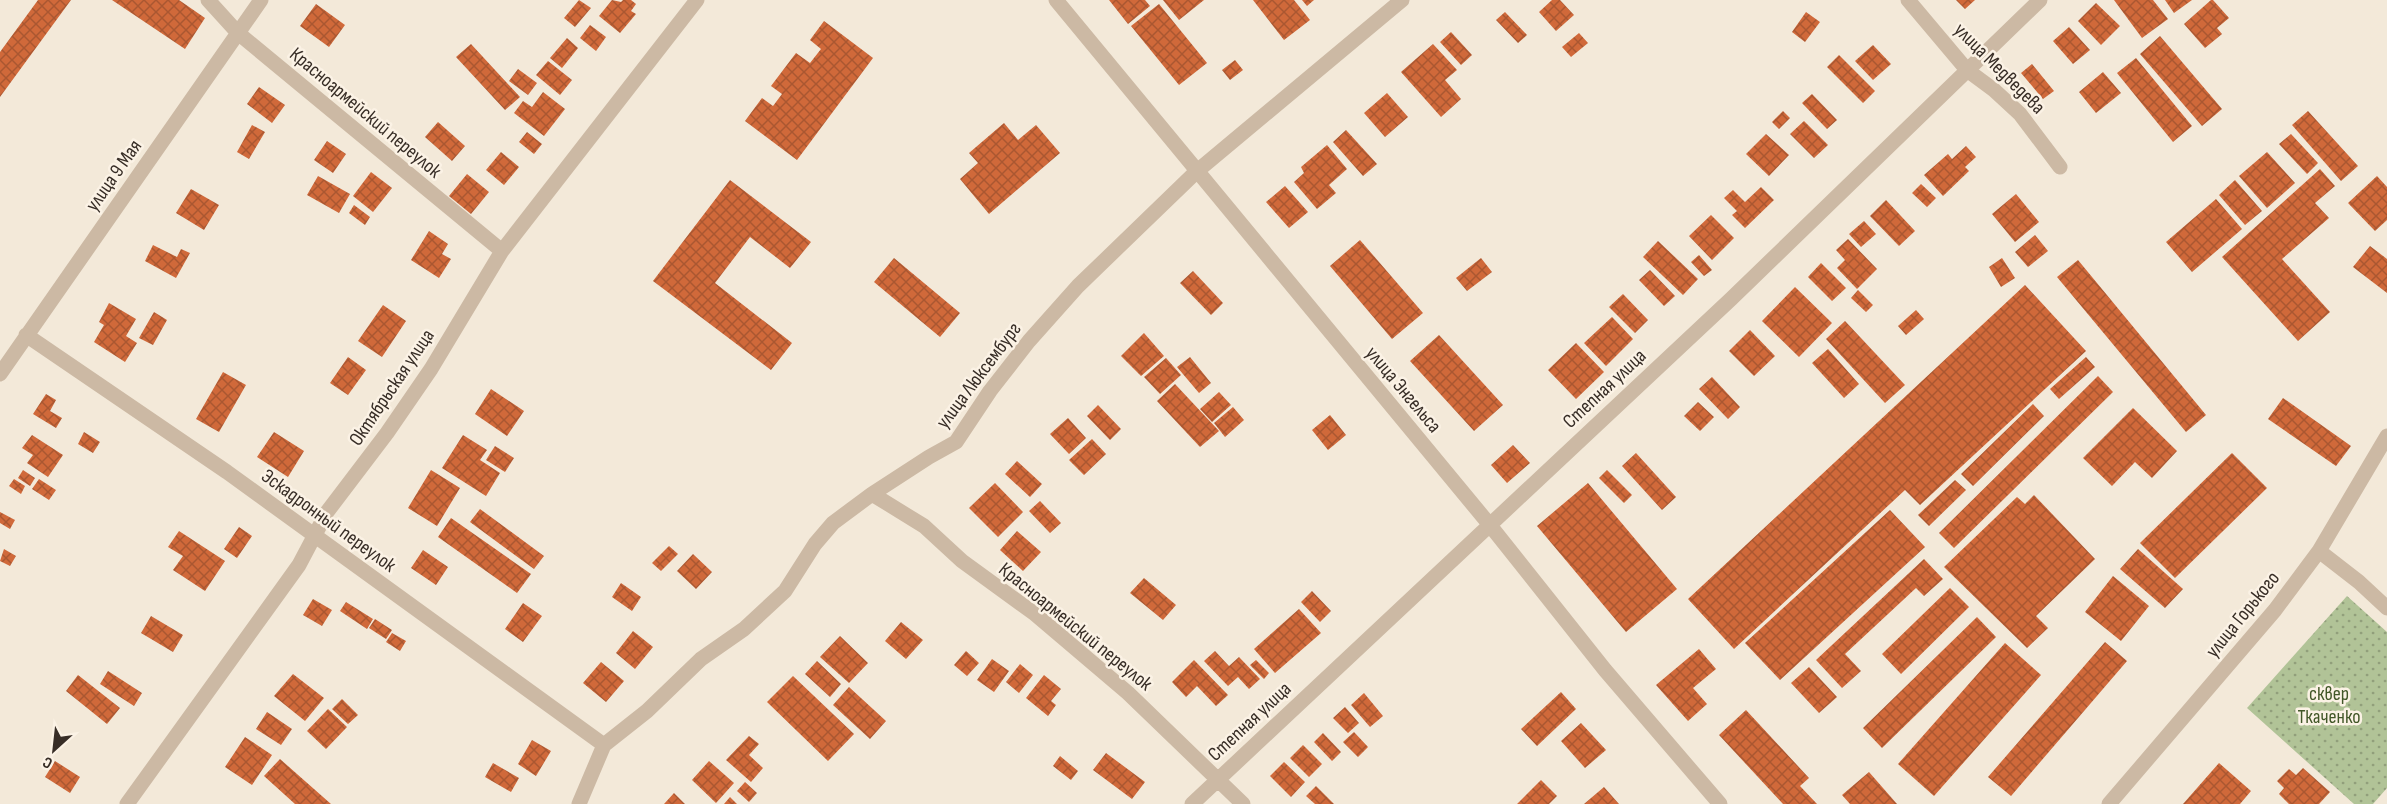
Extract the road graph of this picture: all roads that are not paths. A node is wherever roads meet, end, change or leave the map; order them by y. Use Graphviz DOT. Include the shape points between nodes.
graph roads {
  1 [pos="208,0"];
  2 [pos="261,0"];
  3 [pos="697,0"];
  4 [pos="1056,0"];
  5 [pos="1402,0"];
  6 [pos="1908,0"];
  7 [pos="2040,0"];
  8 [pos="238,33"];
  9 [pos="1967,70"];
  10 [pos="2060,167"];
  11 [pos="1196,172"];
  12 [pos="502,251"];
  13 [pos="26,334"];
  14 [pos="0,374"];
  15 [pos="2387,436"];
  16 [pos="872,494"];
  17 [pos="1489,524"];
  18 [pos="315,535"];
  19 [pos="2319,552"];
  20 [pos="2387,608"];
  21 [pos="604,745"];
  22 [pos="1218,779"];
  23 [pos="127,804"];
  24 [pos="579,804"];
  25 [pos="1192,804"];
  26 [pos="1243,804"];
  27 [pos="1720,804"];
  28 [pos="2109,804"];
  1 -- 8 [label="street, Красноармейский переулок"];
  2 -- 8 [label="street, улица 9 Мая"];
  3 -- 12 [label="street, Октябрьская улица"];
  4 -- 11 [label="street, улица Энгельса"];
  5 -- 11 [label="street, улица Люксембург"];
  6 -- 9 [label="street, улица Медведева"];
  7 -- 9 [label="street, Степная улица"];
  8 -- 12 [label="street, Красноармейский переулок"];
  8 -- 13 [label="street, улица 9 Мая"];
  9 -- 10 [label="street, улица Медведева" via="2020,114"];
  9 -- 17 [label="street, Степная улица" via="1731,299"];
  11 -- 16 [label="street, улица Люксембург" via="1057,309 990,391 956,442"];
  11 -- 17 [label="street, улица Энгельса"];
  12 -- 18 [label="street, Октябрьская улица" via="431,369 327,512"];
  13 -- 14 [label="street, улица 9 Мая"];
  13 -- 18 [label="street, Эскадронный переулок"];
  15 -- 19 [label="street, улица Горького"];
  16 -- 21 [label="street, улица Люксембург" via="833,523 785,591"];
  16 -- 22 [label="street, Красноармейский переулок" via="924,526 962,561 1035,614 1128,693"];
  17 -- 22 [label="street, Степная улица"];
  17 -- 27 [label="street, улица Энгельса" via="1605,670"];
  18 -- 21 [label="street, Эскадронный переулок"];
  18 -- 23 [label="street, Октябрьская улица" via="298,566"];
  19 -- 20 [label="street"];
  19 -- 28 [label="street, улица Горького" via="2275,610"];
  21 -- 24 [label="street, улица Люксембург"];
  22 -- 25 [label="street, Степная улица"];
  22 -- 26 [label="street, Красноармейский переулок"];
}
